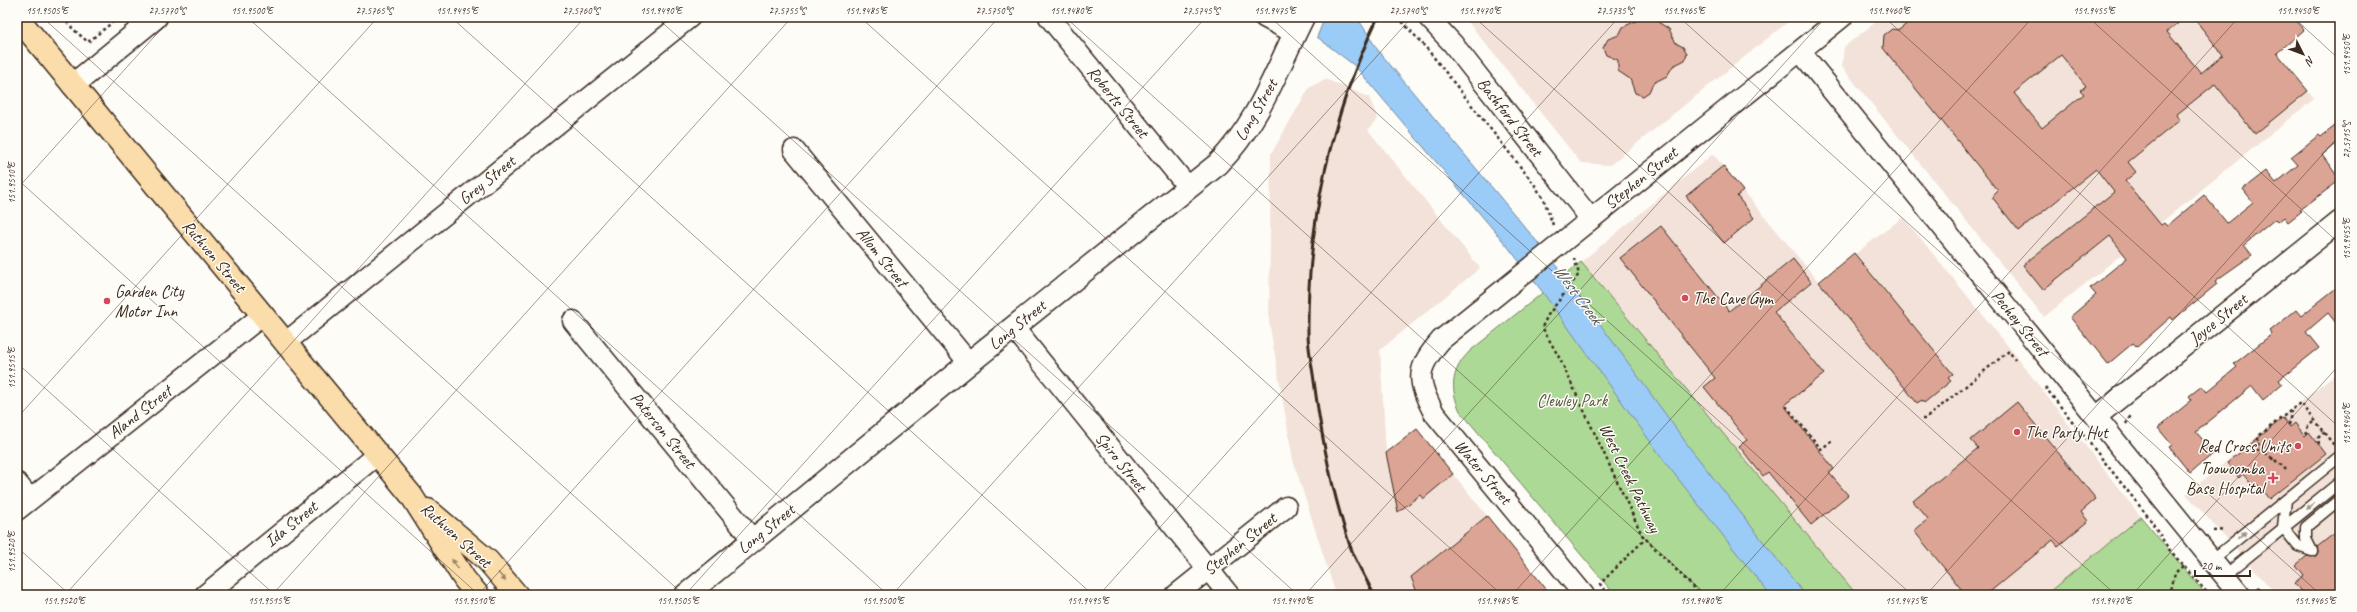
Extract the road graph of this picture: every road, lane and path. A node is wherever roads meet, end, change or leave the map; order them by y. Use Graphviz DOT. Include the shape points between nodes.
graph roads {
  1 [pos="17,17"];
  2 [pos="63,17"];
  3 [pos="120,17"];
  4 [pos="156,17"];
  5 [pos="690,17"];
  6 [pos="1049,17"];
  7 [pos="1264,17"];
  8 [pos="1398,17"];
  9 [pos="1428,17"];
  10 [pos="1842,17"];
  11 [pos="1298,25"];
  12 [pos="1800,51"];
  13 [pos="73,85"];
  14 [pos="794,150"];
  15 [pos="1188,187"];
  16 [pos="1590,218"];
  17 [pos="2340,221"];
  18 [pos="1553,226"];
  19 [pos="1573,256"];
  20 [pos="263,315"];
  21 [pos="573,321"];
  22 [pos="1014,328"];
  23 [pos="1441,340"];
  24 [pos="285,343"];
  25 [pos="2015,360"];
  26 [pos="969,363"];
  27 [pos="2041,382"];
  28 [pos="1786,406"];
  29 [pos="2291,411"];
  30 [pos="2096,417"];
  31 [pos="1922,419"];
  32 [pos="2314,421"];
  33 [pos="2289,425"];
  34 [pos="2324,432"];
  35 [pos="2307,434"];
  36 [pos="1833,440"];
  37 [pos="2258,444"];
  38 [pos="2319,444"];
  39 [pos="2340,445"];
  40 [pos="2258,452"];
  41 [pos="378,454"];
  42 [pos="2340,456"];
  43 [pos="2272,457"];
  44 [pos="2273,462"];
  45 [pos="2286,470"];
  46 [pos="2340,482"];
  47 [pos="17,483"];
  48 [pos="411,495"];
  49 [pos="2340,499"];
  50 [pos="2286,500"];
  51 [pos="24,505"];
  52 [pos="1286,507"];
  53 [pos="2283,527"];
  54 [pos="2228,529"];
  55 [pos="2209,531"];
  56 [pos="1645,539"];
  57 [pos="753,540"];
  58 [pos="2212,560"];
  59 [pos="2184,565"];
  60 [pos="1208,569"];
  61 [pos="2224,576"];
  62 [pos="2248,590"];
  63 [pos="205,595"];
  64 [pos="478,595"];
  65 [pos="517,595"];
  66 [pos="686,595"];
  67 [pos="1176,595"];
  68 [pos="1229,595"];
  69 [pos="1584,595"];
  70 [pos="1609,595"];
  71 [pos="1701,595"];
  72 [pos="2170,595"];
  73 [pos="2209,595"];
  74 [pos="2265,595"];
  1 -- 13 [label="highway, Ruthven Street"];
  2 -- 3 [label="path" via="88,42"];
  4 -- 13 [label="street"];
  5 -- 24 [label="street, Grey Street"];
  6 -- 15 [label="street, Roberts Street"];
  7 -- 11 [label="street"];
  8 -- 18 [label="path" via="1428,50 1534,184 1544,200"];
  9 -- 16 [label="street, Bashford Street" via="1453,44"];
  10 -- 12 [label="street, Stephen Street"];
  11 -- 15 [label="street, Long Street" via="1260,109 1236,145 1218,164"];
  12 -- 16 [label="street, Stephen Street"];
  12 -- 30 [label="street, Pechey Street"];
  13 -- 20 [label="highway, Ruthven Street"];
  14 -- 26 [label="street, Allom Street"];
  15 -- 22 [label="street, Long Street"];
  16 -- 23 [label="street, Stephen Street"];
  17 -- 30 [label="street, Joyce Street"];
  19 -- 56 [label="path, West Creek Pathway" via="1579,274 1542,327"];
  20 -- 24 [label="highway, Ruthven Street"];
  20 -- 51 [label="street, Aland Street"];
  21 -- 57 [label="street, Paterson Street"];
  22 -- 26 [label="street, Long Street"];
  22 -- 60 [label="street, Spiro Street"];
  23 -- 69 [label="street, Water Street" via="1428,355 1420,375 1424,394 1434,413"];
  24 -- 41 [label="highway, Ruthven Street"];
  25 -- 31 [label="path" via="2009,351"];
  26 -- 57 [label="street, Long Street"];
  27 -- 59 [label="path" via="2150,519 2168,548"];
  28 -- 36 [label="path" via="1821,449"];
  29 -- 32 [label="path" via="2300,403"];
  29 -- 33 [label="path"];
  29 -- 37 [label="path" via="2260,435"];
  30 -- 58 [label="street, Pechey Street"];
  32 -- 34 [label="path"];
  32 -- 35 [label="path" via="2306,429"];
  34 -- 38 [label="path" via="2318,438"];
  34 -- 39 [label="path" via="2336,448"];
  37 -- 40 [label="path"];
  37 -- 43 [label="path"];
  41 -- 48 [label="highway, Ruthven Street"];
  41 -- 63 [label="street, Ida Street"];
  42 -- 50 [label="lane"];
  43 -- 44 [label="path"];
  43 -- 45 [label="path"];
  46 -- 53 [label="lane, one-way"];
  47 -- 51 [label="street"];
  64 -- 48 [label="highway, Ruthven Street, one-way" via="465,580"];
  48 -- 65 [label="highway, Ruthven Street, one-way" via="488,561"];
  49 -- 53 [label="lane" via="2306,527 2306,539 2312,551 2298,546"];
  50 -- 53 [label="lane"];
  58 -- 50 [label="lane, one-way"];
  52 -- 60 [label="street, Stephen Street"];
  53 -- 61 [label="lane"];
  54 -- 55 [label="path"];
  56 -- 70 [label="path" via="1600,584"];
  56 -- 71 [label="path, West Creek Pathway"];
  57 -- 66 [label="street, Long Street"];
  58 -- 61 [label="street, Pechey Street"];
  59 -- 72 [label="path" via="2175,573"];
  59 -- 73 [label="path"];
  60 -- 67 [label="street, Stephen Street"];
  60 -- 68 [label="street, Spiro Street"];
  61 -- 62 [label="street, Pechey Street"];
  62 -- 74 [label="path"];
}
